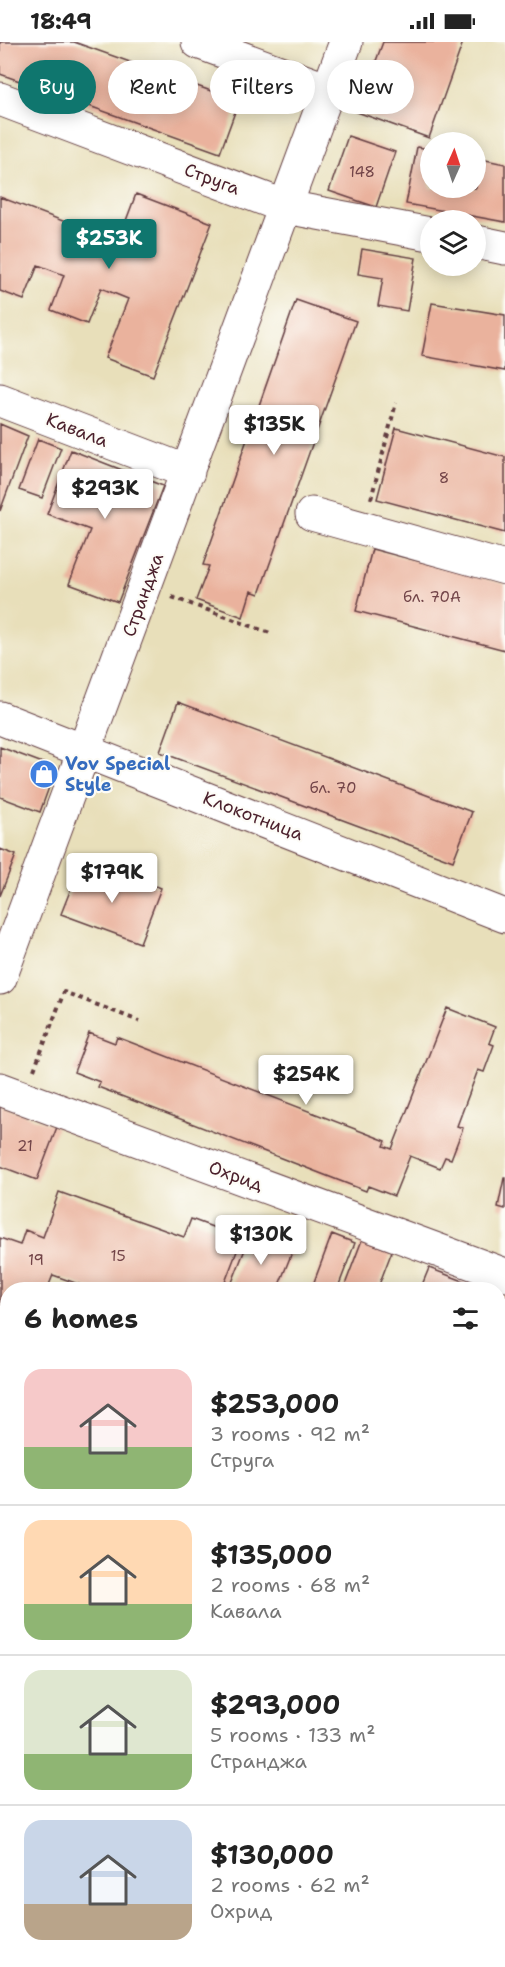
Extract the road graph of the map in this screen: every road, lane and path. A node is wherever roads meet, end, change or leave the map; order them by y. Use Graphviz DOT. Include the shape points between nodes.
graph roads {
  1 [pos="198,42"];
  2 [pos="346,42"];
  3 [pos="339,60"];
  4 [pos="327,90"];
  5 [pos="327,93"];
  6 [pos="0,99"];
  7 [pos="286,207"];
  8 [pos="420,232"];
  9 [pos="486,244"];
  10 [pos="505,248"];
  11 [pos="0,400"];
  12 [pos="396,403"];
  13 [pos="188,472"];
  14 [pos="312,514"];
  15 [pos="363,529"];
  16 [pos="505,568"];
  17 [pos="146,587"];
  18 [pos="270,633"];
  19 [pos="0,718"];
  20 [pos="85,751"];
  21 [pos="505,916"];
  22 [pos="0,978"];
  23 [pos="139,1021"];
  24 [pos="12,1093"];
  25 [pos="505,1275"];
  1 -- 4 [label="street"];
  2 -- 3 [label="street, Странджа"];
  5 -- 7 [label="street, Странджа"];
  6 -- 7 [label="street, Струга"];
  7 -- 8 [label="street, Струга"];
  7 -- 13 [label="street, Странджа"];
  9 -- 10 [label="street"];
  11 -- 13 [label="street, Кавала"];
  12 -- 15 [label="path"];
  13 -- 17 [label="street, Странджа"];
  14 -- 15 [label="street"];
  15 -- 16 [label="street"];
  17 -- 18 [label="path"];
  17 -- 20 [label="street, Странджа"];
  19 -- 20 [label="street, Клокотница"];
  20 -- 21 [label="street, Клокотница"];
  20 -- 22 [label="street, Странджа"];
  23 -- 24 [label="path" via="64,992"];
  24 -- 25 [label="street, Охрид"];
}
